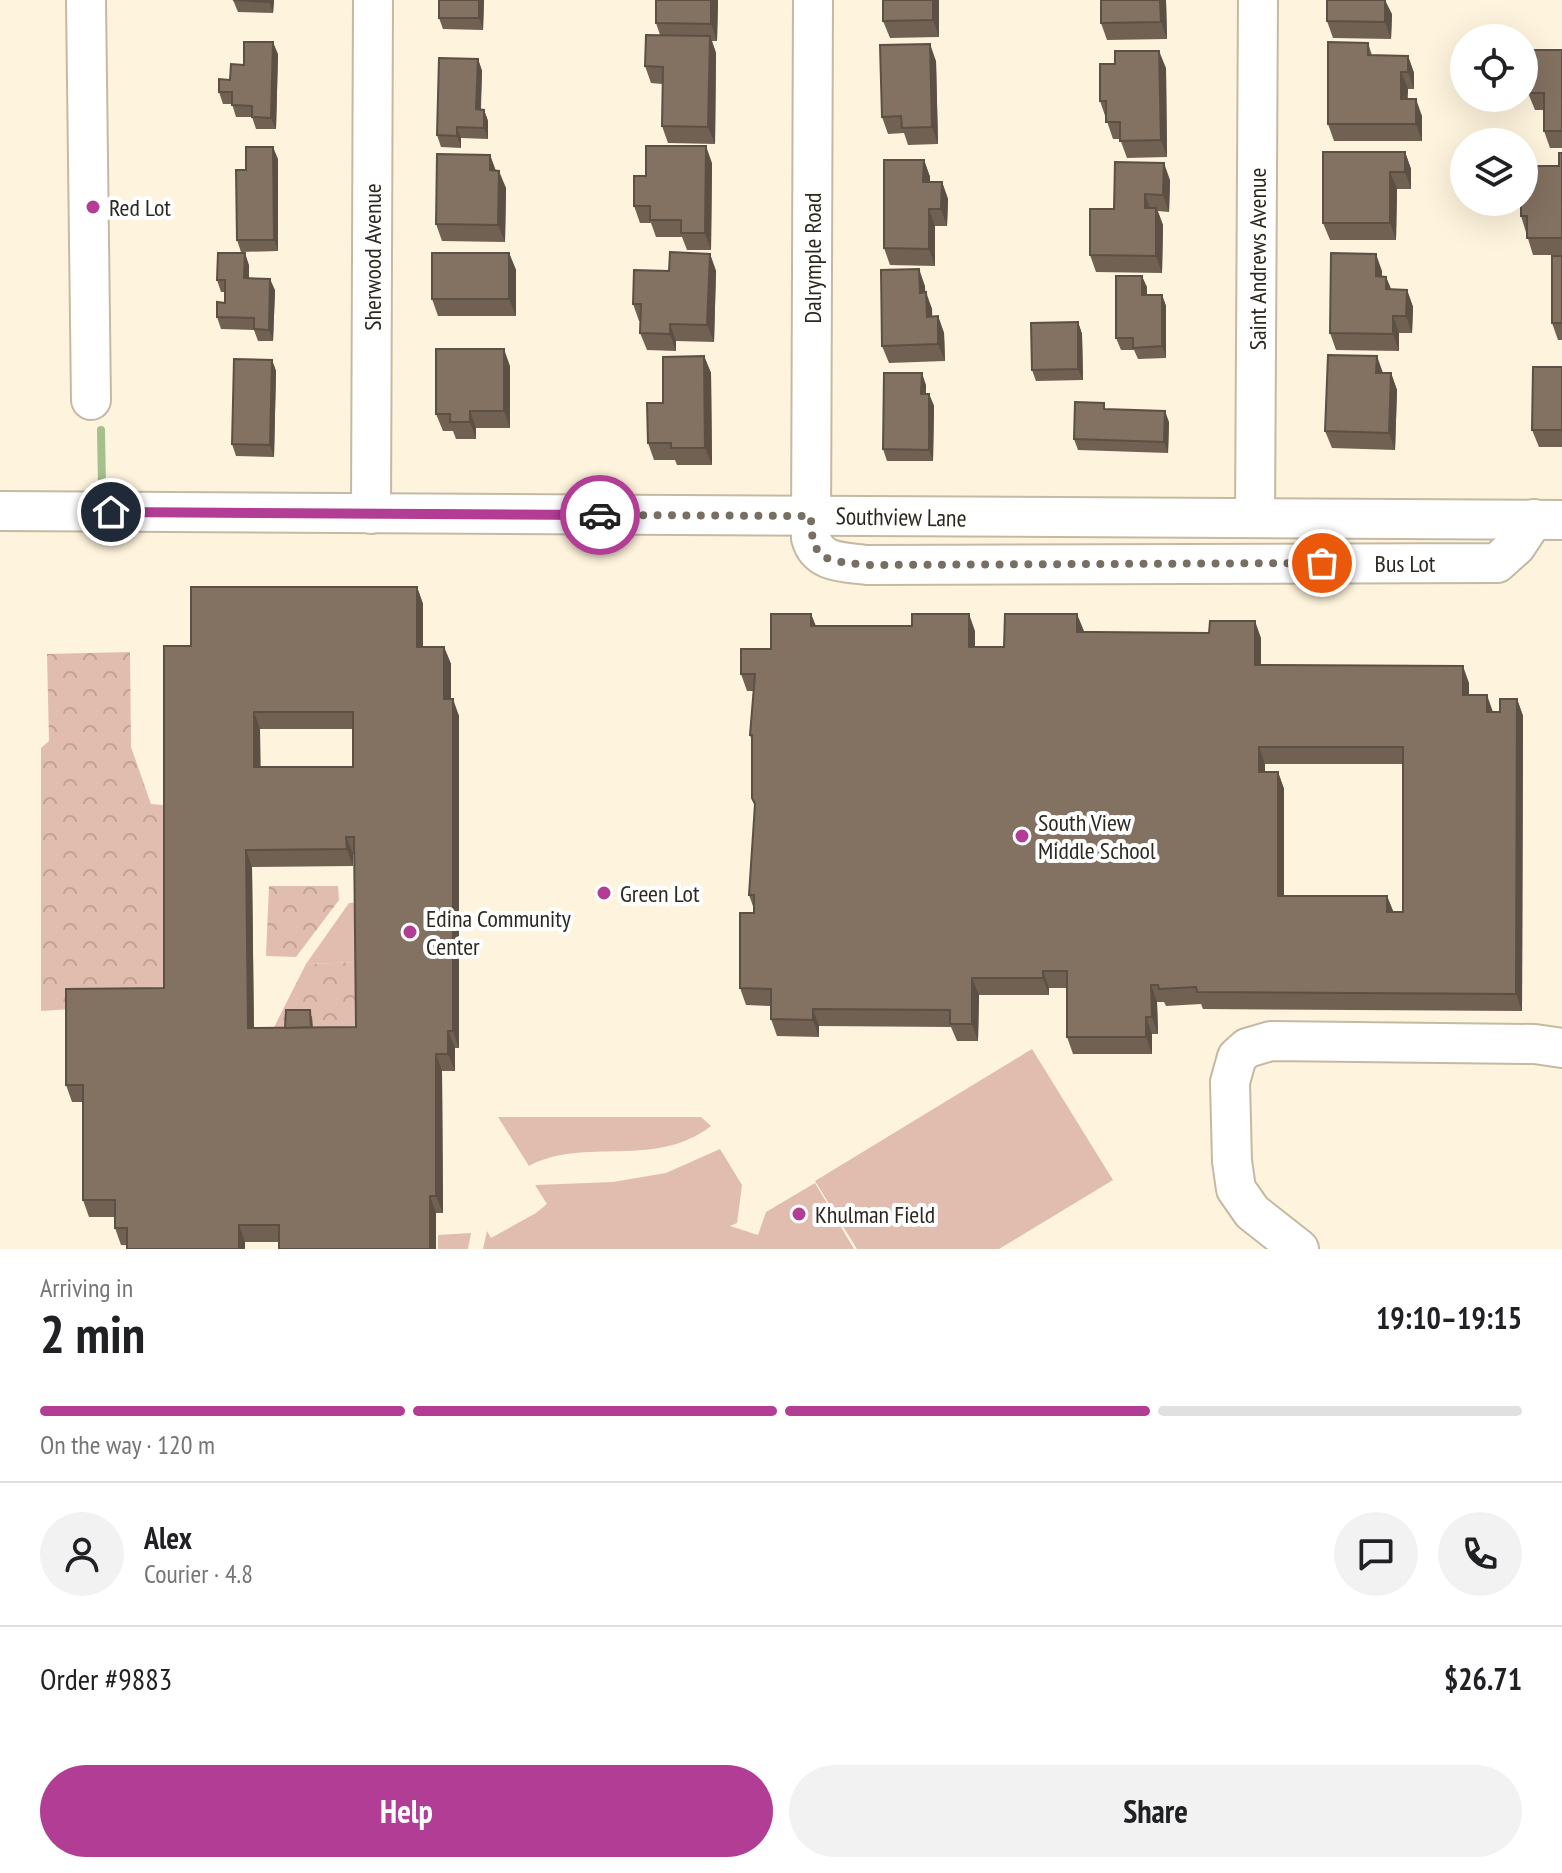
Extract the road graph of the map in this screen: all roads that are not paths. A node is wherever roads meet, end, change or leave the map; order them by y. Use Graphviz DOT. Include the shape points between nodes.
graph roads {
  1 [pos="86,0"];
  2 [pos="373,0"];
  3 [pos="813,0"];
  4 [pos="1258,0"];
  5 [pos="91,400"];
  6 [pos="0,511"];
  7 [pos="371,514"];
  8 [pos="811,516"];
  9 [pos="1255,518"];
  10 [pos="1548,520"];
  11 [pos="1562,1048"];
  12 [pos="1299,1249"];
  1 -- 5 [label="street"];
  2 -- 7 [label="street, Sherwood Avenue"];
  3 -- 8 [label="street, Dalrymple Road"];
  4 -- 9 [label="street, Saint Andrews Avenue"];
  6 -- 7 [label="street, Southview Lane"];
  7 -- 8 [label="street, Southview Lane"];
  8 -- 9 [label="street, Southview Lane"];
  8 -- 10 [label="street, Bus Lot" via="812,545 826,559 867,565 1497,563"];
  9 -- 10 [label="street, Southview Lane"];
  11 -- 12 [label="street" via="1271,1041 1247,1048 1237,1057 1230,1082 1236,1189 1252,1212"];
}
